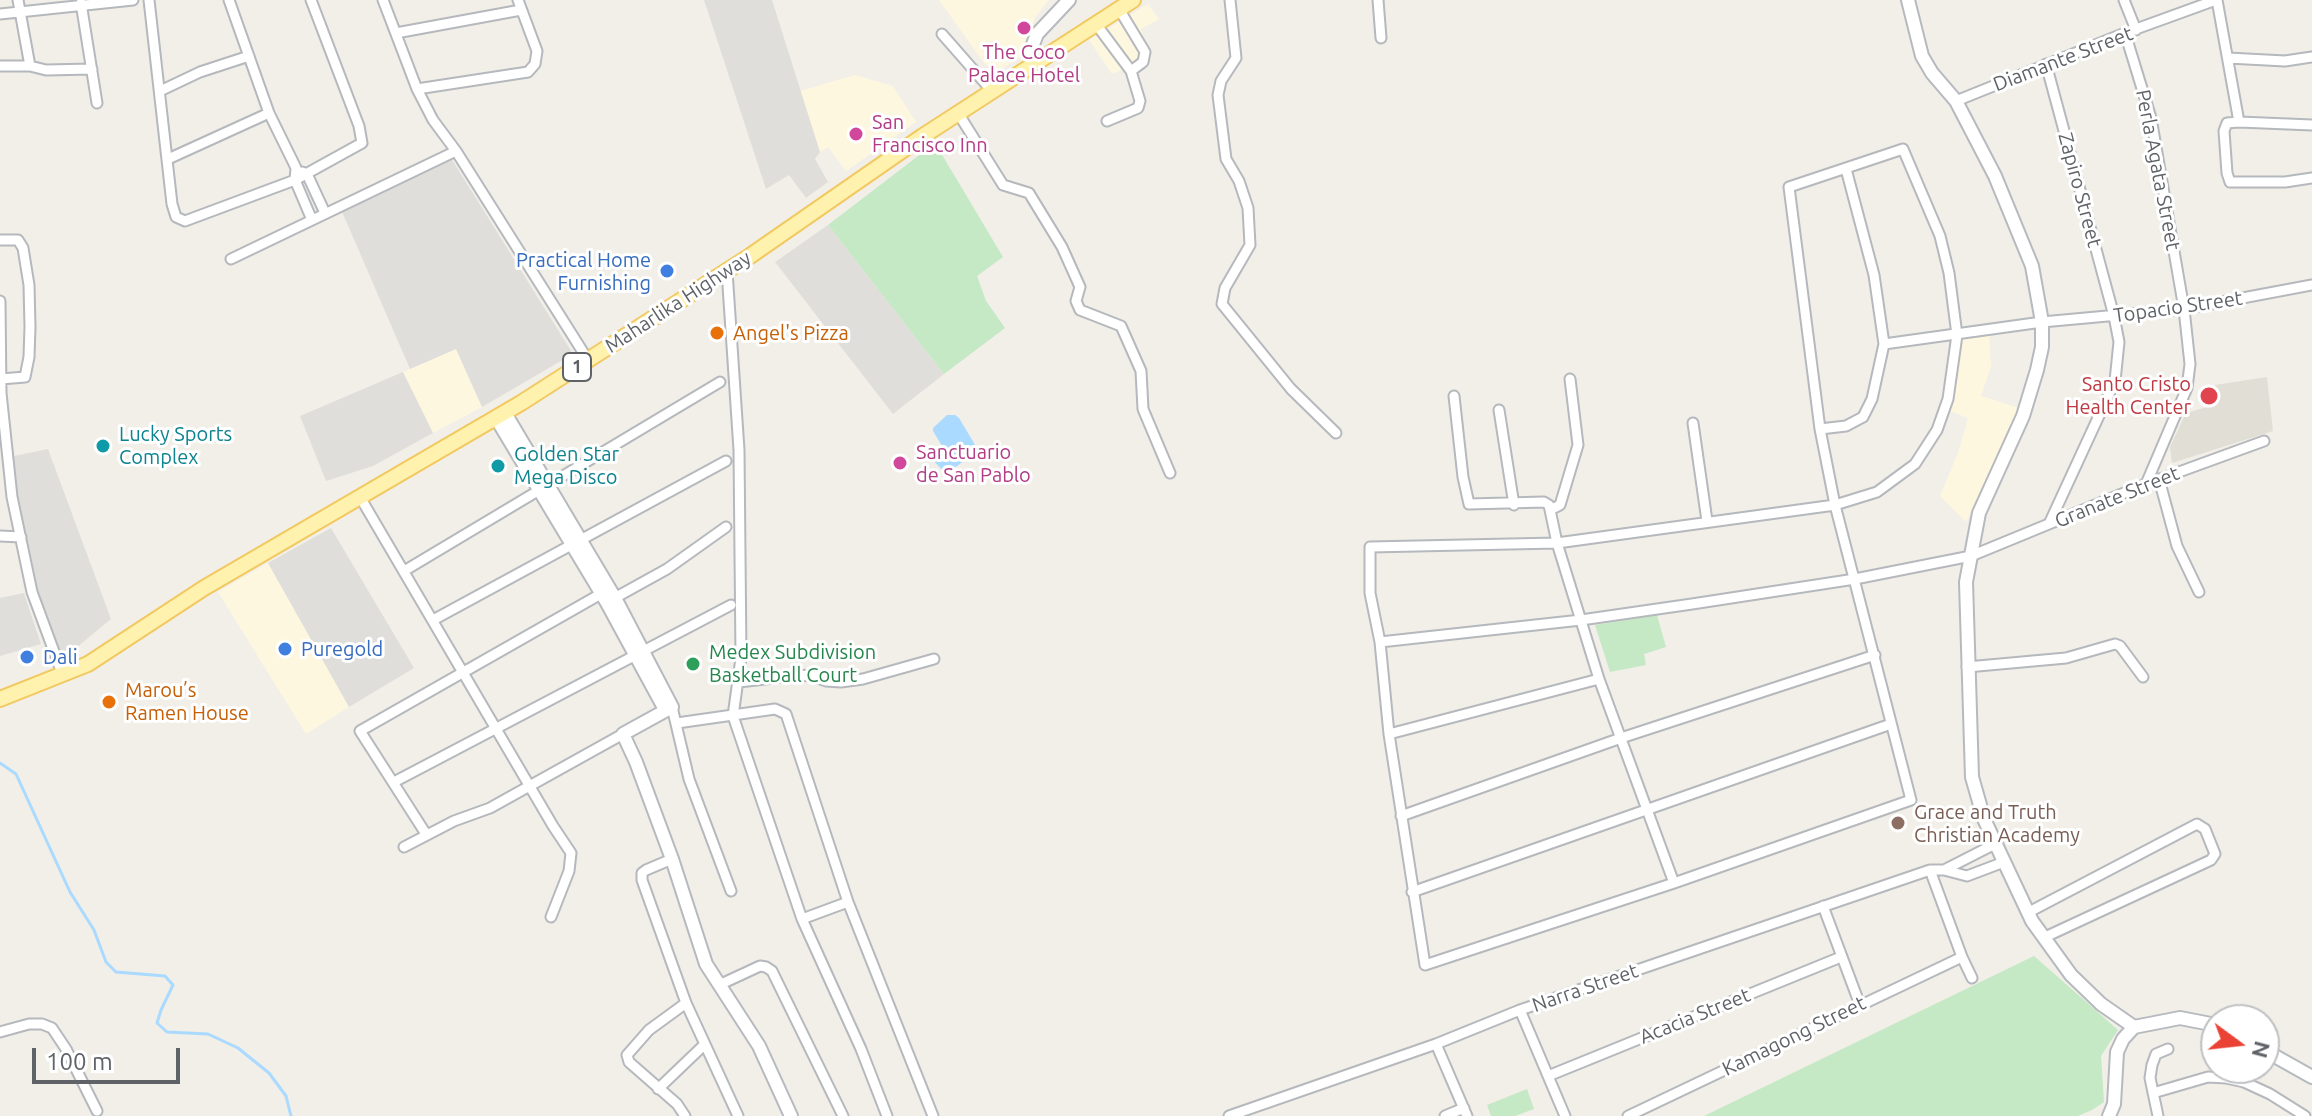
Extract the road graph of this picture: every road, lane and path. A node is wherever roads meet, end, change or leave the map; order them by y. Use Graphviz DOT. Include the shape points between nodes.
graph roads {
  1 [pos="18,0"];
  2 [pos="133,0"];
  3 [pos="149,0"];
  4 [pos="229,0"];
  5 [pos="311,0"];
  6 [pos="383,0"];
  7 [pos="1069,0"];
  8 [pos="1133,0"];
  9 [pos="1230,0"];
  10 [pos="1378,0"];
  11 [pos="1908,0"];
  12 [pos="2124,0"];
  13 [pos="2216,0"];
  14 [pos="81,3"];
  15 [pos="519,5"];
  16 [pos="1119,9"];
  17 [pos="21,13"];
  18 [pos="0,14"];
  19 [pos="1096,24"];
  20 [pos="2136,30"];
  21 [pos="396,33"];
  22 [pos="2125,33"];
  23 [pos="942,34"];
  24 [pos="1381,38"];
  25 [pos="249,56"];
  26 [pos="2312,57"];
  27 [pos="2228,58"];
  28 [pos="2046,64"];
  29 [pos="1032,65"];
  30 [pos="0,66"];
  31 [pos="30,66"];
  32 [pos="92,69"];
  33 [pos="1131,71"];
  34 [pos="417,89"];
  35 [pos="160,91"];
  36 [pos="992,91"];
  37 [pos="1956,101"];
  38 [pos="97,103"];
  39 [pos="269,113"];
  40 [pos="958,113"];
  41 [pos="1107,121"];
  42 [pos="2239,122"];
  43 [pos="2312,125"];
  44 [pos="456,151"];
  45 [pos="168,159"];
  46 [pos="296,168"];
  47 [pos="1846,169"];
  48 [pos="307,174"];
  49 [pos="2312,178"];
  50 [pos="295,180"];
  51 [pos="325,213"];
  52 [pos="312,220"];
  53 [pos="0,240"];
  54 [pos="231,259"];
  55 [pos="727,271"];
  56 [pos="2312,285"];
  57 [pos="0,301"];
  58 [pos="2184,309"];
  59 [pos="2114,316"];
  60 [pos="0,318"];
  61 [pos="2042,322"];
  62 [pos="1957,335"];
  63 [pos="1,342"];
  64 [pos="1884,344"];
  65 [pos="588,360"];
  66 [pos="1,374"];
  67 [pos="1570,379"];
  68 [pos="720,382"];
  69 [pos="0,393"];
  70 [pos="1454,396"];
  71 [pos="1499,410"];
  72 [pos="500,415"];
  73 [pos="2,421"];
  74 [pos="1693,423"];
  75 [pos="1820,429"];
  76 [pos="1336,433"];
  77 [pos="2264,441"];
  78 [pos="3,447"];
  79 [pos="726,461"];
  80 [pos="4,473"];
  81 [pos="1170,473"];
  82 [pos="2159,479"];
  83 [pos="2146,484"];
  84 [pos="544,490"];
  85 [pos="12,497"];
  86 [pos="360,497"];
  87 [pos="0,502"];
  88 [pos="1514,505"];
  89 [pos="1835,505"];
  90 [pos="1550,510"];
  91 [pos="1707,521"];
  92 [pos="2049,524"];
  93 [pos="726,527"];
  94 [pos="0,536"];
  95 [pos="21,537"];
  96 [pos="575,542"];
  97 [pos="1557,543"];
  98 [pos="1971,556"];
  99 [pos="404,571"];
  100 [pos="1855,579"];
  101 [pos="2199,592"];
  102 [pos="608,596"];
  103 [pos="731,605"];
  104 [pos="433,620"];
  105 [pos="1581,620"];
  106 [pos="1380,642"];
  107 [pos="641,654"];
  108 [pos="1875,655"];
  109 [pos="934,659"];
  110 [pos="1967,667"];
  111 [pos="463,673"];
  112 [pos="63,676"];
  113 [pos="2143,677"];
  114 [pos="1599,679"];
  115 [pos="739,682"];
  116 [pos="0,699"];
  117 [pos="672,714"];
  118 [pos="733,716"];
  119 [pos="1891,724"];
  120 [pos="495,727"];
  121 [pos="623,734"];
  122 [pos="1389,734"];
  123 [pos="1621,738"];
  124 [pos="394,782"];
  125 [pos="530,786"];
  126 [pos="1648,811"];
  127 [pos="1401,816"];
  128 [pos="426,834"];
  129 [pos="1995,844"];
  130 [pos="404,847"];
  131 [pos="672,859"];
  132 [pos="2004,862"];
  133 [pos="1930,870"];
  134 [pos="1944,870"];
  135 [pos="1674,883"];
  136 [pos="731,891"];
  137 [pos="1412,892"];
  138 [pos="848,902"];
  139 [pos="1823,906"];
  140 [pos="2029,912"];
  141 [pos="551,917"];
  142 [pos="802,919"];
  143 [pos="2043,938"];
  144 [pos="1841,957"];
  145 [pos="1962,957"];
  146 [pos="1972,978"];
  147 [pos="719,985"];
  148 [pos="686,1003"];
  149 [pos="1860,1005"];
  150 [pos="1520,1010"];
  151 [pos="2200,1022"];
  152 [pos="2134,1027"];
  153 [pos="0,1032"];
  154 [pos="1436,1044"];
  155 [pos="704,1045"];
  156 [pos="2168,1049"];
  157 [pos="2280,1059"];
  158 [pos="1548,1076"];
  159 [pos="2312,1077"];
  160 [pos="658,1089"];
  161 [pos="2153,1093"];
  162 [pos="97,1111"];
  163 [pos="1465,1112"];
  164 [pos="685,1116"];
  165 [pos="738,1116"];
  166 [pos="791,1116"];
  167 [pos="843,1116"];
  168 [pos="887,1116"];
  169 [pos="933,1116"];
  170 [pos="1229,1116"];
  171 [pos="1445,1116"];
  172 [pos="1565,1116"];
  173 [pos="1628,1116"];
  174 [pos="2109,1116"];
  175 [pos="2158,1116"];
  176 [pos="2305,1116"];
  1 -- 17 [label="street"];
  2 -- 14 [label="street"];
  3 -- 35 [label="street"];
  4 -- 25 [label="street"];
  5 -- 48 [label="street" via="362,143"];
  6 -- 21 [label="street"];
  7 -- 29 [label="street" via="1037,34"];
  8 -- 16 [label="main road, Maharlika Highway / 1"];
  9 -- 76 [label="street" via="1236,58 1218,95 1226,159 1248,208 1250,245 1225,288 1222,304 1291,389"];
  10 -- 24 [label="street"];
  11 -- 37 [label="street" via="1922,56"];
  12 -- 20 [label="street"];
  13 -- 20 [label="street, Diamante Street"];
  13 -- 27 [label="street"];
  14 -- 17 [label="street"];
  14 -- 32 [label="street"];
  15 -- 21 [label="street"];
  15 -- 34 [label="street" via="537,51 528,72"];
  16 -- 19 [label="main road, Maharlika Highway / 1"];
  16 -- 33 [label="street" via="1145,52 1143,62"];
  17 -- 18 [label="street"];
  17 -- 31 [label="street"];
  19 -- 29 [label="main road, Maharlika Highway / 1"];
  19 -- 33 [label="street"];
  20 -- 22 [label="street, Diamante Street"];
  21 -- 34 [label="street"];
  22 -- 28 [label="street, Diamante Street"];
  22 -- 58 [label="street, Perla Agata Street" via="2151,118"];
  23 -- 36 [label="street"];
  25 -- 35 [label="street"];
  25 -- 39 [label="street"];
  26 -- 27 [label="street"];
  27 -- 42 [label="street"];
  28 -- 37 [label="street, Diamante Street"];
  28 -- 59 [label="street, Zapiro Street"];
  29 -- 36 [label="main road, Maharlika Highway / 1"];
  30 -- 31 [label="street"];
  31 -- 32 [label="street"];
  32 -- 38 [label="street"];
  33 -- 41 [label="street" via="1138,108"];
  34 -- 44 [label="street"];
  35 -- 45 [label="street"];
  36 -- 40 [label="main road, Maharlika Highway / 1"];
  37 -- 61 [label="street" via="1995,176 2032,266"];
  39 -- 45 [label="street"];
  39 -- 46 [label="street"];
  40 -- 55 [label="main road, Maharlika Highway / 1"];
  40 -- 81 [label="street" via="1003,185 1029,193 1080,287 1080,310 1121,326 1141,371 1143,409"];
  42 -- 43 [label="street"];
  42 -- 49 [label="street" via="2227,123 2224,131 2230,182"];
  44 -- 51 [label="street"];
  44 -- 65 [label="street"];
  45 -- 50 [label="street" via="172,204 176,217 185,221"];
  46 -- 48 [label="street"];
  46 -- 50 [label="street"];
  47 -- 62 [label="street" via="1903,149 1940,236"];
  47 -- 64 [label="street" via="1874,275"];
  47 -- 75 [label="street" via="1789,187"];
  48 -- 50 [label="street"];
  48 -- 51 [label="street"];
  50 -- 52 [label="street"];
  51 -- 52 [label="street"];
  52 -- 54 [label="street"];
  53 -- 66 [label="street" via="18,240 23,248 30,327 25,377"];
  55 -- 65 [label="main road, Maharlika Highway / 1"];
  55 -- 115 [label="street" via="739,450"];
  56 -- 58 [label="street, Topacio Street"];
  57 -- 60 [label="street"];
  58 -- 59 [label="street, Topacio Street"];
  58 -- 83 [label="street, Perla Agata Street" via="2187,388"];
  59 -- 61 [label="street, Topacio Street"];
  59 -- 92 [label="street, Zapiro Street" via="2119,342 2115,381"];
  60 -- 63 [label="street"];
  61 -- 62 [label="street, Topacio Street"];
  61 -- 98 [label="street" via="2037,370 2023,416 1979,513"];
  62 -- 64 [label="street, Topacio Street"];
  62 -- 89 [label="street" via="1948,399 1937,430 1915,464 1877,492"];
  63 -- 66 [label="street"];
  64 -- 75 [label="street" via="1863,417 1846,426"];
  65 -- 72 [label="main road, Maharlika Highway / 1"];
  66 -- 69 [label="street"];
  67 -- 90 [label="street" via="1578,445 1560,505"];
  68 -- 84 [label="street"];
  69 -- 73 [label="street"];
  70 -- 88 [label="street" via="1469,504"];
  71 -- 88 [label="street"];
  72 -- 84 [label="street"];
  72 -- 86 [label="main road, Maharlika Highway / 1"];
  73 -- 78 [label="street"];
  74 -- 91 [label="street"];
  75 -- 89 [label="street"];
  77 -- 82 [label="street, Granate Street"];
  78 -- 80 [label="street"];
  79 -- 96 [label="street"];
  80 -- 85 [label="street"];
  82 -- 83 [label="street, Granate Street"];
  82 -- 101 [label="street" via="2177,546"];
  83 -- 92 [label="street, Granate Street"];
  84 -- 96 [label="street"];
  84 -- 99 [label="street"];
  85 -- 87 [label="street"];
  85 -- 95 [label="street"];
  86 -- 99 [label="street"];
  86 -- 112 [label="main road, Maharlika Highway / 1"];
  88 -- 90 [label="street" via="1544,502"];
  89 -- 91 [label="street"];
  89 -- 100 [label="street"];
  90 -- 97 [label="street"];
  91 -- 97 [label="street"];
  92 -- 98 [label="street, Granate Street"];
  93 -- 102 [label="street" via="667,569"];
  94 -- 95 [label="street"];
  95 -- 112 [label="street" via="32,592"];
  96 -- 102 [label="street"];
  96 -- 104 [label="street"];
  97 -- 105 [label="street"];
  97 -- 106 [label="street" via="1370,547 1370,593"];
  98 -- 100 [label="street, Granate Street"];
  98 -- 110 [label="street" via="1966,582"];
  99 -- 104 [label="street"];
  100 -- 105 [label="street, Granate Street"];
  100 -- 108 [label="street"];
  102 -- 107 [label="street"];
  102 -- 111 [label="street"];
  103 -- 107 [label="street"];
  104 -- 111 [label="street"];
  105 -- 106 [label="street, Granate Street"];
  105 -- 114 [label="street"];
  106 -- 122 [label="street"];
  107 -- 117 [label="street"];
  107 -- 120 [label="street"];
  108 -- 119 [label="street"];
  108 -- 123 [label="street"];
  109 -- 115 [label="street" via="841,682 799,675"];
  110 -- 113 [label="street" via="2066,658 2115,644"];
  110 -- 129 [label="street" via="1972,777"];
  111 -- 120 [label="street"];
  111 -- 124 [label="street" via="360,731"];
  112 -- 116 [label="main road, Maharlika Highway / 1"];
  114 -- 122 [label="street"];
  114 -- 123 [label="street"];
  115 -- 118 [label="street"];
  117 -- 118 [label="street"];
  117 -- 121 [label="street"];
  117 -- 136 [label="street" via="689,779"];
  118 -- 138 [label="street" via="775,709 786,714"];
  118 -- 142 [label="street"];
  119 -- 126 [label="street"];
  119 -- 135 [label="street" via="1911,800"];
  120 -- 124 [label="street"];
  120 -- 125 [label="street"];
  121 -- 125 [label="street"];
  121 -- 131 [label="street"];
  122 -- 127 [label="street"];
  123 -- 126 [label="street"];
  123 -- 127 [label="street"];
  124 -- 128 [label="street"];
  125 -- 128 [label="street"];
  125 -- 141 [label="street" via="571,853"];
  126 -- 135 [label="street"];
  126 -- 137 [label="street"];
  127 -- 137 [label="street"];
  128 -- 130 [label="street"];
  129 -- 132 [label="street"];
  129 -- 134 [label="street, Narra Street"];
  131 -- 147 [label="street" via="706,964"];
  131 -- 148 [label="street" via="646,870 642,880"];
  132 -- 134 [label="street, Narra Street" via="1967,876"];
  132 -- 140 [label="street"];
  133 -- 134 [label="street, Narra Street"];
  133 -- 139 [label="street, Narra Street"];
  133 -- 145 [label="street"];
  135 -- 137 [label="street" via="1425,965"];
  138 -- 142 [label="street"];
  138 -- 169 [label="street"];
  139 -- 144 [label="street"];
  139 -- 150 [label="street, Narra Street"];
  140 -- 143 [label="street"];
  140 -- 143 [label="street" via="2197,824 2205,829 2215,854 2211,860"];
  142 -- 168 [label="street"];
  143 -- 152 [label="street" via="2071,975"];
  144 -- 149 [label="street"];
  144 -- 158 [label="street, Acacia Street"];
  145 -- 146 [label="street"];
  145 -- 149 [label="street, Kamagong Street"];
  147 -- 166 [label="street" via="759,1046"];
  147 -- 167 [label="street" via="760,966 772,971"];
  148 -- 155 [label="street"];
  148 -- 160 [label="street" via="649,1030 627,1055"];
  149 -- 173 [label="street, Kamagong Street"];
  150 -- 154 [label="street, Narra Street"];
  150 -- 158 [label="street"];
  151 -- 152 [label="street" via="2180,1018"];
  152 -- 174 [label="street" via="2117,1052"];
  153 -- 162 [label="street" via="29,1024 52,1028"];
  154 -- 163 [label="street"];
  154 -- 170 [label="street, Narra Street"];
  155 -- 160 [label="street"];
  155 -- 165 [label="street"];
  156 -- 161 [label="street" via="2156,1054 2152,1065"];
  157 -- 159 [label="street"];
  158 -- 172 [label="street"];
  160 -- 164 [label="street"];
  161 -- 175 [label="street"];
  161 -- 176 [label="street" via="2208,1077 2226,1078 2270,1094"];
  163 -- 171 [label="street"];
}
